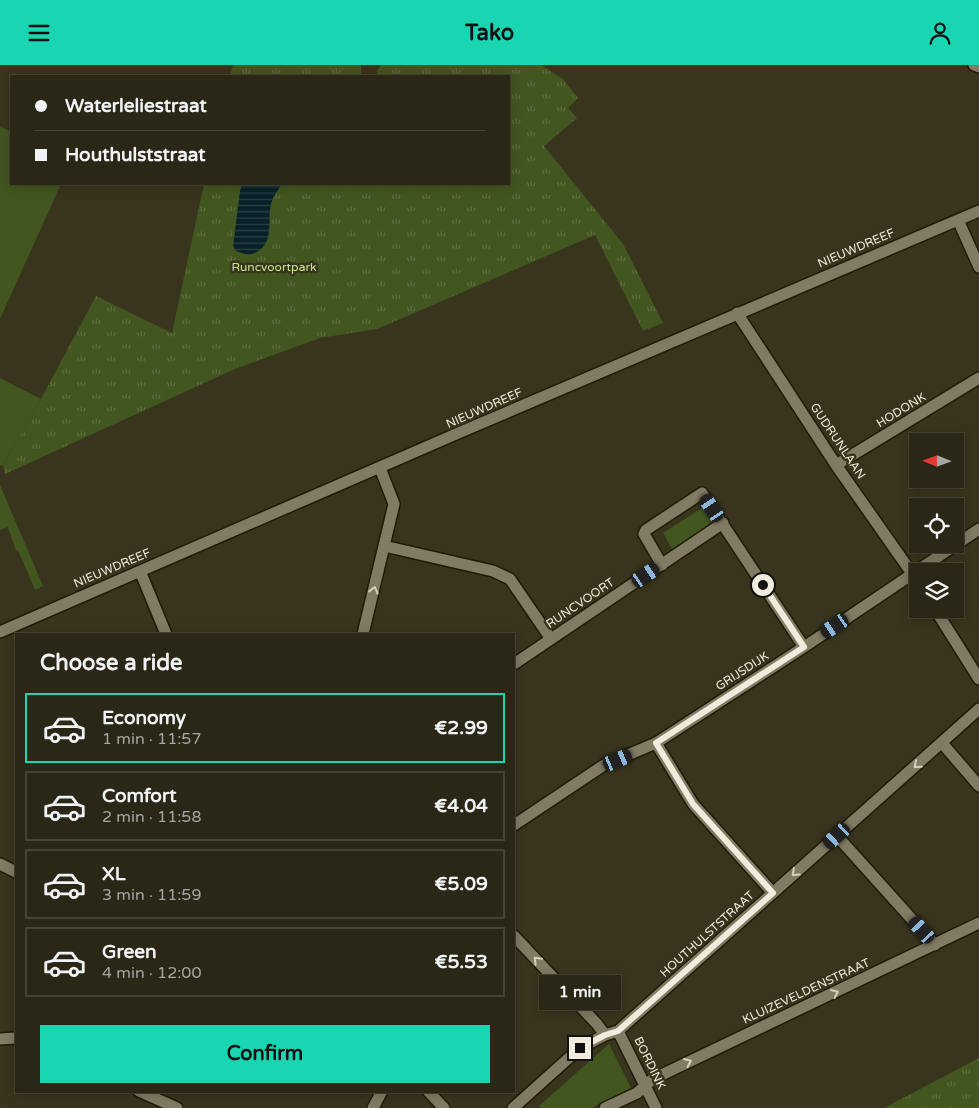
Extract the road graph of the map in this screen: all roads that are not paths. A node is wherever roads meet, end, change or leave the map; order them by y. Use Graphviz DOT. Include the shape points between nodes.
graph roads {
  1 [pos="974,65"];
  2 [pos="979,67"];
  3 [pos="979,211"];
  4 [pos="958,220"];
  5 [pos="979,267"];
  6 [pos="737,313"];
  7 [pos="979,378"];
  8 [pos="836,465"];
  9 [pos="380,468"];
  10 [pos="723,523"];
  11 [pos="979,529"];
  12 [pos="384,546"];
  13 [pos="935,563"];
  14 [pos="662,565"];
  15 [pos="909,569"];
  16 [pos="140,571"];
  17 [pos="909,582"];
  18 [pos="941,618"];
  19 [pos="0,631"];
  20 [pos="14,631"];
  21 [pos="166,633"];
  22 [pos="363,633"];
  23 [pos="552,639"];
  24 [pos="804,647"];
  25 [pos="515,663"];
  26 [pos="979,679"];
  27 [pos="979,709"];
  28 [pos="656,743"];
  29 [pos="942,743"];
  30 [pos="979,786"];
  31 [pos="515,824"];
  32 [pos="837,836"];
  33 [pos="0,864"];
  34 [pos="15,872"];
  35 [pos="773,893"];
  36 [pos="979,923"];
  37 [pos="515,937"];
  38 [pos="935,945"];
  39 [pos="618,1031"];
  40 [pos="605,1035"];
  41 [pos="15,1038"];
  42 [pos="0,1039"];
  43 [pos="646,1086"];
  44 [pos="143,1093"];
  45 [pos="381,1093"];
  46 [pos="430,1093"];
  47 [pos="177,1108"];
  48 [pos="374,1108"];
  49 [pos="444,1108"];
  50 [pos="513,1108"];
  51 [pos="605,1108"];
  52 [pos="656,1108"];
  1 -- 2 [label="street"];
  3 -- 4 [label="street, NIEUWDREEF"];
  4 -- 5 [label="street"];
  4 -- 6 [label="street, NIEUWDREEF"];
  6 -- 8 [label="street, GUDRUNLAAN"];
  6 -- 9 [label="street, NIEUWDREEF"];
  7 -- 8 [label="street, HODONK"];
  8 -- 15 [label="street, GUDRUNLAAN"];
  9 -- 12 [label="street" via="394,504"];
  9 -- 16 [label="street, NIEUWDREEF"];
  10 -- 14 [label="street, RUNCVOORT"];
  10 -- 14 [label="street" via="702,493 646,530 644,534"];
  10 -- 24 [label="street"];
  11 -- 13 [label="street, GRIJSDIJK"];
  22 -- 12 [label="street, one-way"];
  12 -- 23 [label="street" via="493,571 510,579"];
  14 -- 23 [label="street, RUNCVOORT"];
  16 -- 20 [label="street, NIEUWDREEF"];
  16 -- 21 [label="street"];
  17 -- 24 [label="street, GRIJSDIJK"];
  18 -- 26 [label="street"];
  19 -- 20 [label="street, NIEUWDREEF"];
  23 -- 25 [label="street, RUNCVOORT"];
  24 -- 28 [label="street, GRIJSDIJK"];
  27 -- 29 [label="street, HOUTHULSTSTRAAT"];
  28 -- 31 [label="street, GRIJSDIJK" via="604,765"];
  28 -- 35 [label="street" via="693,804"];
  29 -- 30 [label="street"];
  29 -- 32 [label="street, HOUTHULSTSTRAAT, one-way"];
  32 -- 35 [label="street, HOUTHULSTSTRAAT, one-way"];
  32 -- 38 [label="street"];
  33 -- 34 [label="street"];
  35 -- 39 [label="street, HOUTHULSTSTRAAT"];
  36 -- 38 [label="street, KLUIZEVELDENSTRAAT"];
  40 -- 37 [label="street, one-way"];
  43 -- 38 [label="street, KLUIZEVELDENSTRAAT, one-way" via="654,1079"];
  39 -- 40 [label="street, HOUTHULSTSTRAAT"];
  39 -- 43 [label="street, BORDINK"];
  40 -- 50 [label="street, HOUTHULSTSTRAAT" via="580,1048"];
  41 -- 42 [label="street"];
  43 -- 51 [label="street"];
  43 -- 52 [label="street, BORDINK"];
  44 -- 47 [label="street"];
  45 -- 48 [label="street"];
  46 -- 49 [label="street"];
}
